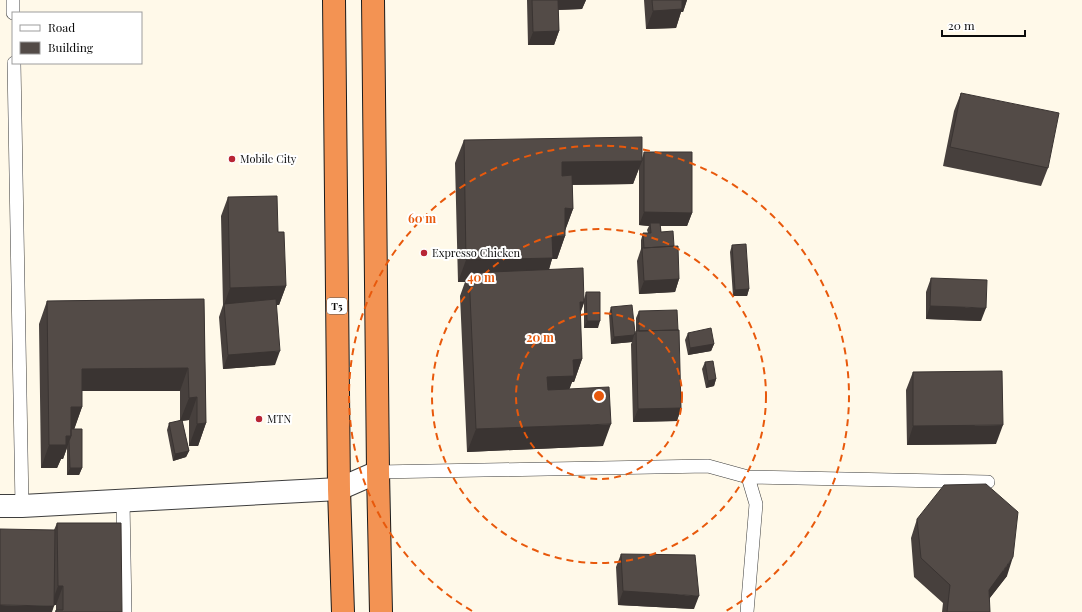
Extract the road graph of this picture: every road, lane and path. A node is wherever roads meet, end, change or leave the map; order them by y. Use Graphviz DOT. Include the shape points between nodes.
graph roads {
  1 [pos="13,0"];
  2 [pos="334,0"];
  3 [pos="373,0"];
  4 [pos="13,12"];
  5 [pos="14,64"];
  6 [pos="378,472"];
  7 [pos="748,477"];
  8 [pos="988,482"];
  9 [pos="339,489"];
  10 [pos="123,501"];
  11 [pos="0,506"];
  12 [pos="22,506"];
  13 [pos="125,612"];
  14 [pos="343,612"];
  15 [pos="382,612"];
  16 [pos="747,612"];
  1 -- 4 [label="lane"];
  2 -- 9 [label="highway, T5"];
  3 -- 6 [label="highway"];
  5 -- 12 [label="lane"];
  6 -- 7 [label="lane" via="708,466"];
  6 -- 9 [label="street"];
  6 -- 15 [label="highway"];
  7 -- 8 [label="lane"];
  7 -- 16 [label="lane" via="756,504"];
  9 -- 10 [label="street"];
  9 -- 14 [label="highway, T5"];
  10 -- 12 [label="street"];
  10 -- 13 [label="lane"];
  11 -- 12 [label="street"];
}
